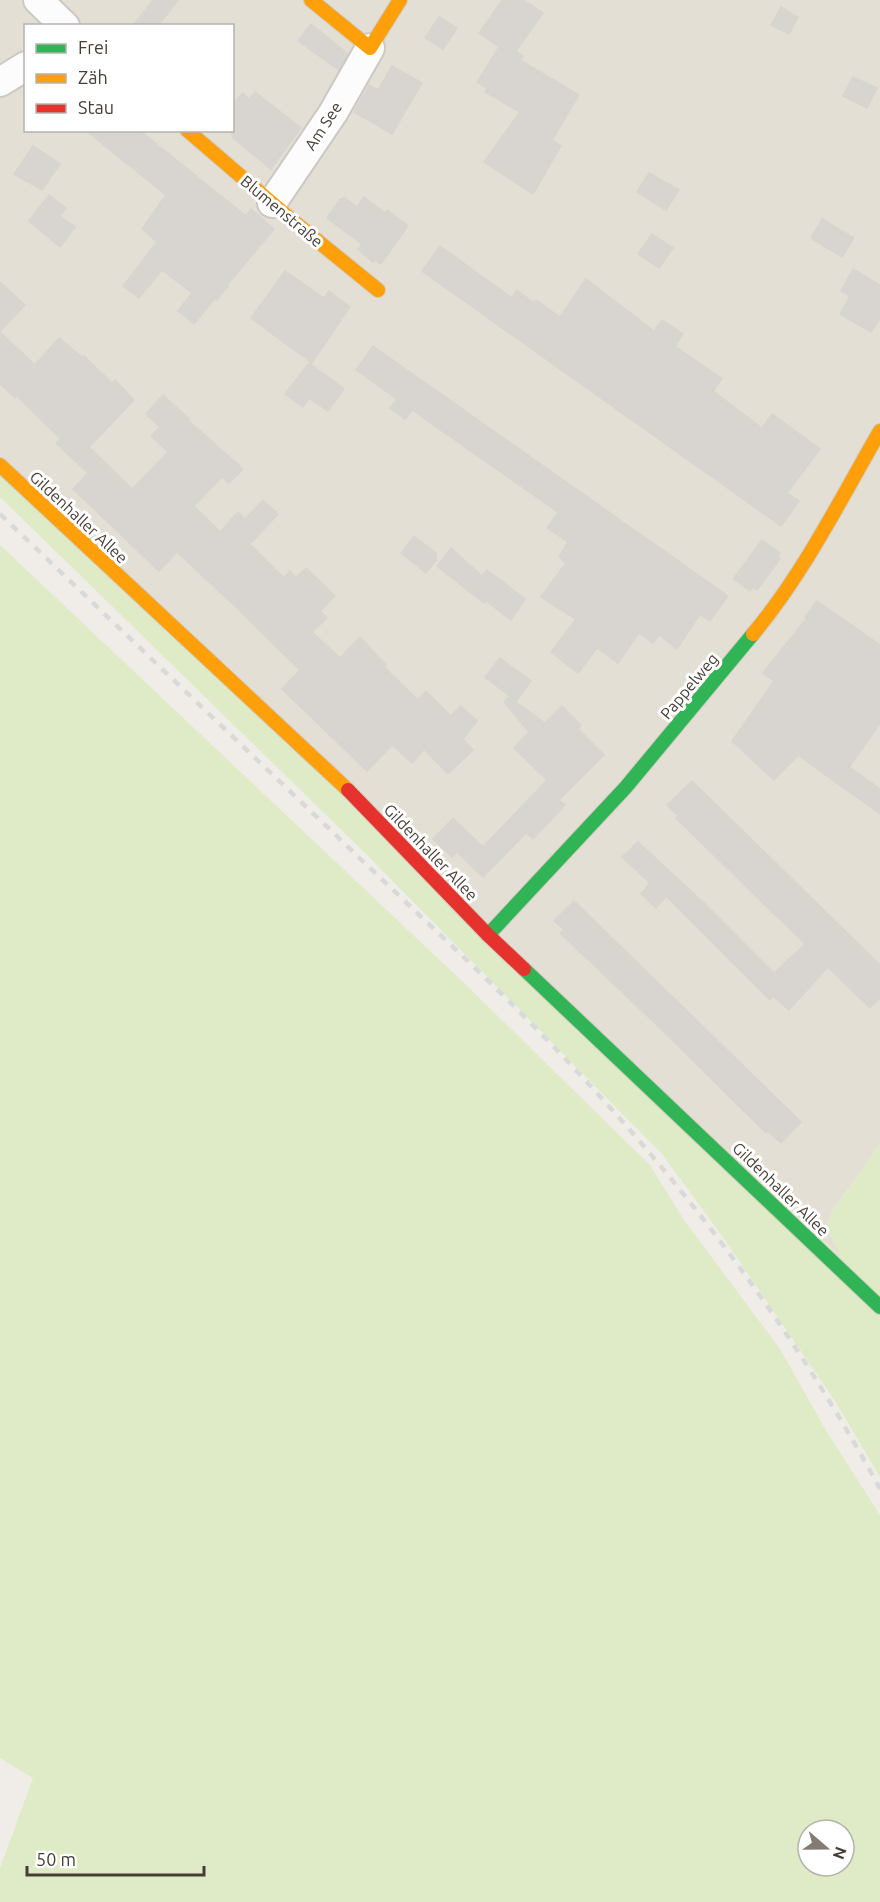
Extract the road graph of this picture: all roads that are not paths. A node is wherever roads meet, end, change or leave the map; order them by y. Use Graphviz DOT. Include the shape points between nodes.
graph roads {
  1 [pos="38,0"];
  2 [pos="311,0"];
  3 [pos="400,0"];
  4 [pos="63,24"];
  5 [pos="370,48"];
  6 [pos="24,67"];
  7 [pos="0,82"];
  8 [pos="189,132"];
  9 [pos="272,203"];
  10 [pos="378,290"];
  11 [pos="880,431"];
  12 [pos="0,465"];
  13 [pos="488,935"];
  14 [pos="880,1307"];
  1 -- 4 [label="street"];
  2 -- 5 [label="street"];
  3 -- 5 [label="street, Am See"];
  5 -- 9 [label="street, Am See" via="333,113"];
  6 -- 7 [label="street"];
  8 -- 9 [label="street, Blumenstraße"];
  9 -- 10 [label="street, Blumenstraße"];
  11 -- 13 [label="street, Pappelweg" via="773,611 626,787"];
  12 -- 13 [label="street, Gildenhaller Allee" via="355,797"];
  13 -- 14 [label="street, Gildenhaller Allee"];
}
